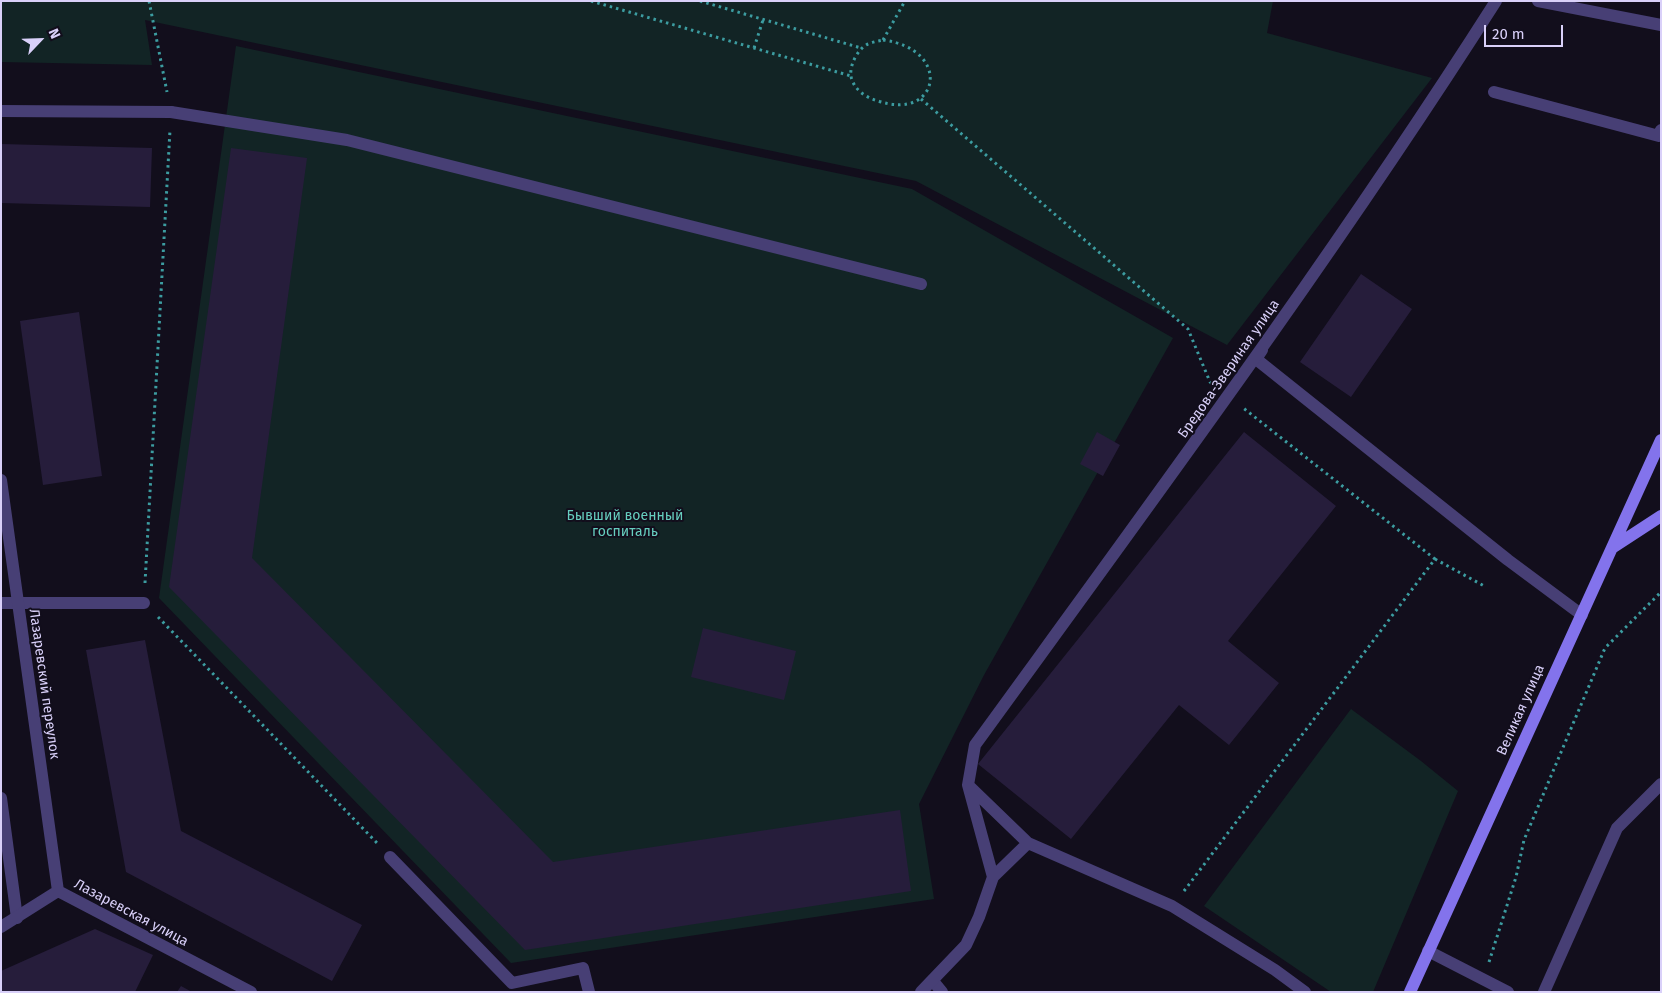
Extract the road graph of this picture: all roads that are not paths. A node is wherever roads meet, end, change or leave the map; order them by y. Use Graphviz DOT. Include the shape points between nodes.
graph roads {
  1 [pos="1496,1"];
  2 [pos="1538,1"];
  3 [pos="1661,25"];
  4 [pos="1494,92"];
  5 [pos="1,111"];
  6 [pos="1661,130"];
  7 [pos="921,284"];
  8 [pos="1256,359"];
  9 [pos="1661,440"];
  10 [pos="1,480"];
  11 [pos="1661,516"];
  12 [pos="1612,548"];
  13 [pos="17,601"];
  14 [pos="1,603"];
  15 [pos="144,603"];
  16 [pos="1582,615"];
  17 [pos="1661,784"];
  18 [pos="968,785"];
  19 [pos="1,798"];
  20 [pos="1028,843"];
  21 [pos="390,857"];
  22 [pos="993,877"];
  23 [pos="58,891"];
  24 [pos="17,918"];
  25 [pos="1,927"];
  26 [pos="1428,951"];
  27 [pos="934,981"];
  28 [pos="251,992"];
  29 [pos="588,992"];
  30 [pos="921,992"];
  31 [pos="942,992"];
  32 [pos="1305,992"];
  33 [pos="1410,992"];
  34 [pos="1508,992"];
  35 [pos="1544,992"];
  1 -- 8 [label="street, Бредова-Звериная улица"];
  2 -- 3 [label="street"];
  4 -- 6 [label="street" via="1659,136"];
  5 -- 7 [label="street" via="172,112 347,140"];
  8 -- 16 [label="street"];
  8 -- 18 [label="street, Бредова-Звериная улица" via="974,745"];
  9 -- 12 [label="main road, Великая улица"];
  10 -- 13 [label="street, Лазаревский переулок"];
  11 -- 12 [label="main road"];
  12 -- 16 [label="main road, Великая улица"];
  13 -- 14 [label="street"];
  13 -- 15 [label="street"];
  13 -- 23 [label="street, Лазаревский переулок"];
  16 -- 26 [label="main road, Великая улица"];
  17 -- 35 [label="street" via="1617,828"];
  18 -- 20 [label="street"];
  18 -- 22 [label="street"];
  19 -- 24 [label="street"];
  20 -- 22 [label="street"];
  20 -- 32 [label="street" via="1172,906"];
  21 -- 29 [label="street" via="512,982 583,968"];
  22 -- 27 [label="street" via="966,944"];
  23 -- 24 [label="street, Лазаревская улица"];
  23 -- 28 [label="street, Лазаревская улица"];
  24 -- 25 [label="street, Лазаревская улица"];
  26 -- 33 [label="main road, Великая улица"];
  26 -- 34 [label="street"];
  27 -- 30 [label="street"];
  27 -- 31 [label="street"];
}
